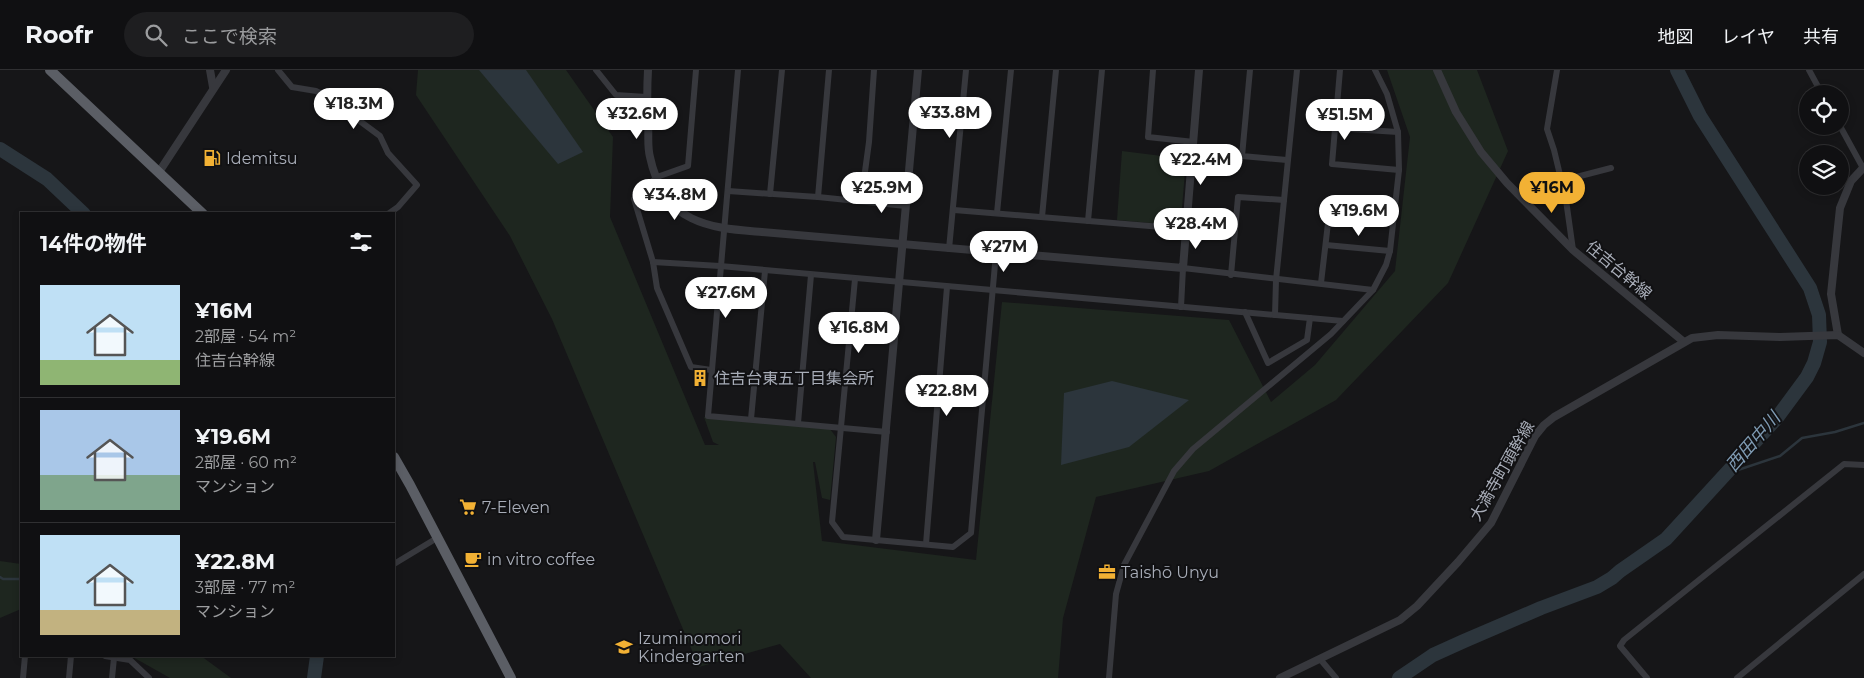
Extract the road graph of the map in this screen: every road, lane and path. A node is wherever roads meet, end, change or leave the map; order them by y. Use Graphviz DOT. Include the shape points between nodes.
graph roads {
  1 [pos="50,70"];
  2 [pos="210,70"];
  3 [pos="226,70"];
  4 [pos="278,70"];
  5 [pos="596,70"];
  6 [pos="648,70"];
  7 [pos="696,70"];
  8 [pos="738,70"];
  9 [pos="782,70"];
  10 [pos="829,70"];
  11 [pos="874,70"];
  12 [pos="918,70"];
  13 [pos="966,70"];
  14 [pos="1010,70"];
  15 [pos="1056,70"];
  16 [pos="1102,70"];
  17 [pos="1153,70"];
  18 [pos="1199,70"];
  19 [pos="1250,70"];
  20 [pos="1297,70"];
  21 [pos="1340,70"];
  22 [pos="1374,70"];
  23 [pos="1436,70"];
  24 [pos="1557,70"];
  25 [pos="1809,70"];
  26 [pos="602,73"];
  27 [pos="1817,85"];
  28 [pos="213,87"];
  29 [pos="646,97"];
  30 [pos="1335,128"];
  31 [pos="1398,132"];
  32 [pos="1845,135"];
  33 [pos="1194,142"];
  34 [pos="1287,160"];
  35 [pos="1611,168"];
  36 [pos="1863,168"];
  37 [pos="1399,170"];
  38 [pos="159,172"];
  39 [pos="657,177"];
  40 [pos="1561,181"];
  41 [pos="728,191"];
  42 [pos="770,194"];
  43 [pos="818,197"];
  44 [pos="1284,200"];
  45 [pos="861,201"];
  46 [pos="906,206"];
  47 [pos="954,210"];
  48 [pos="1395,211"];
  49 [pos="201,212"];
  50 [pos="391,212"];
  51 [pos="997,213"];
  52 [pos="1042,217"];
  53 [pos="1088,221"];
  54 [pos="724,229"];
  55 [pos="1186,230"];
  56 [pos="902,245"];
  57 [pos="1326,245"];
  58 [pos="950,249"];
  59 [pos="1390,250"];
  60 [pos="1573,250"];
  61 [pos="996,253"];
  62 [pos="653,262"];
  63 [pos="720,266"];
  64 [pos="1183,268"];
  65 [pos="765,271"];
  66 [pos="1232,275"];
  67 [pos="811,276"];
  68 [pos="855,279"];
  69 [pos="1276,280"];
  70 [pos="900,282"];
  71 [pos="1322,283"];
  72 [pos="947,287"];
  73 [pos="1373,290"];
  74 [pos="991,291"];
  75 [pos="1181,307"];
  76 [pos="1245,312"];
  77 [pos="1275,315"];
  78 [pos="1310,318"];
  79 [pos="1343,322"];
  80 [pos="1834,335"];
  81 [pos="1684,342"];
  82 [pos="1864,353"];
  83 [pos="711,370"];
  84 [pos="751,418"];
  85 [pos="798,423"];
  86 [pos="841,428"];
  87 [pos="887,432"];
  88 [pos="395,459"];
  89 [pos="1864,465"];
  90 [pos="437,538"];
  91 [pos="876,540"];
  92 [pos="926,544"];
  93 [pos="395,563"];
  94 [pos="1864,574"];
  95 [pos="25,657"];
  96 [pos="71,657"];
  97 [pos="110,657"];
  98 [pos="114,658"];
  99 [pos="1320,659"];
  100 [pos="23,678"];
  101 [pos="69,678"];
  102 [pos="112,678"];
  103 [pos="149,678"];
  104 [pos="511,678"];
  105 [pos="1109,678"];
  106 [pos="1280,678"];
  107 [pos="1336,678"];
  108 [pos="1647,678"];
  109 [pos="1737,678"];
  1 -- 38 [label="highway"];
  2 -- 28 [label="street"];
  3 -- 28 [label="street"];
  4 -- 50 [label="street" via="292,87 326,96 380,136 388,153 417,185"];
  5 -- 26 [label="street"];
  6 -- 29 [label="street"];
  7 -- 39 [label="street" via="688,166"];
  8 -- 41 [label="street"];
  9 -- 42 [label="street"];
  10 -- 43 [label="street"];
  11 -- 45 [label="street"];
  12 -- 46 [label="street"];
  13 -- 47 [label="street"];
  14 -- 51 [label="street"];
  15 -- 52 [label="street"];
  16 -- 53 [label="street"];
  17 -- 33 [label="street" via="1148,137"];
  18 -- 33 [label="street"];
  19 -- 34 [label="street" via="1242,156"];
  20 -- 34 [label="street"];
  21 -- 30 [label="street"];
  22 -- 31 [label="street" via="1392,108"];
  23 -- 60 [label="street, 住吉台幹線" via="1456,112 1481,152 1535,214"];
  24 -- 40 [label="street" via="1547,129"];
  25 -- 27 [label="street"];
  26 -- 29 [label="street" via="616,95"];
  28 -- 38 [label="street"];
  29 -- 39 [label="street" via="650,158"];
  30 -- 31 [label="street"];
  30 -- 37 [label="street" via="1332,164"];
  31 -- 37 [label="street"];
  32 -- 36 [label="street"];
  33 -- 55 [label="street"];
  34 -- 44 [label="street"];
  35 -- 40 [label="street"];
  36 -- 80 [label="street" via="1851,181 1840,208 1831,294"];
  37 -- 48 [label="street"];
  38 -- 49 [label="highway"];
  39 -- 54 [label="street" via="663,192 679,211"];
  39 -- 62 [label="street" via="634,199"];
  40 -- 60 [label="street"];
  41 -- 42 [label="street"];
  41 -- 54 [label="street"];
  42 -- 43 [label="street"];
  43 -- 45 [label="street"];
  44 -- 66 [label="street" via="1238,197"];
  44 -- 69 [label="street"];
  45 -- 46 [label="street"];
  46 -- 56 [label="street"];
  47 -- 51 [label="street"];
  47 -- 58 [label="street"];
  48 -- 57 [label="street" via="1330,206"];
  48 -- 59 [label="street"];
  51 -- 52 [label="street"];
  52 -- 53 [label="street"];
  53 -- 55 [label="street"];
  54 -- 56 [label="street"];
  54 -- 63 [label="street"];
  55 -- 64 [label="street"];
  56 -- 58 [label="street"];
  56 -- 70 [label="street"];
  57 -- 59 [label="street"];
  57 -- 71 [label="street"];
  58 -- 61 [label="street"];
  59 -- 73 [label="street"];
  60 -- 81 [label="street, 住吉台幹線"];
  61 -- 64 [label="street"];
  61 -- 74 [label="street"];
  62 -- 63 [label="street"];
  62 -- 83 [label="street" via="657,288 691,367"];
  63 -- 65 [label="street"];
  63 -- 83 [label="street"];
  64 -- 66 [label="street"];
  64 -- 75 [label="street"];
  65 -- 67 [label="street"];
  65 -- 84 [label="street"];
  66 -- 69 [label="street"];
  67 -- 68 [label="street"];
  67 -- 85 [label="street"];
  68 -- 70 [label="street"];
  68 -- 86 [label="street"];
  69 -- 71 [label="street"];
  69 -- 77 [label="street"];
  70 -- 72 [label="street"];
  70 -- 87 [label="street"];
  71 -- 73 [label="street"];
  72 -- 74 [label="street"];
  72 -- 92 [label="street"];
  73 -- 79 [label="street"];
  74 -- 75 [label="street"];
  74 -- 92 [label="street" via="971,533 953,547"];
  75 -- 76 [label="street"];
  76 -- 77 [label="street"];
  76 -- 78 [label="street" via="1268,363 1307,340"];
  77 -- 78 [label="street"];
  78 -- 79 [label="street"];
  79 -- 105 [label="street" via="1193,449 1174,472 1124,565 1116,594"];
  80 -- 81 [label="street, 大満寺町頭幹線" via="1718,335"];
  80 -- 82 [label="street"];
  81 -- 99 [label="street, 大満寺町頭幹線" via="1576,403 1544,425 1535,436 1491,523 1417,606 1400,620"];
  83 -- 84 [label="street" via="708,416"];
  84 -- 85 [label="street"];
  85 -- 86 [label="street"];
  86 -- 87 [label="street"];
  86 -- 91 [label="street" via="832,522 843,537"];
  87 -- 91 [label="street"];
  88 -- 90 [label="highway"];
  89 -- 108 [label="street" via="1844,464 1624,640 1620,646"];
  90 -- 93 [label="street"];
  90 -- 104 [label="highway"];
  91 -- 92 [label="street"];
  94 -- 109 [label="street"];
  95 -- 100 [label="street"];
  96 -- 101 [label="street"];
  97 -- 98 [label="street"];
  98 -- 102 [label="street"];
  98 -- 103 [label="street" via="130,660"];
  99 -- 106 [label="street, 大満寺町頭幹線"];
  99 -- 107 [label="street"];
}
